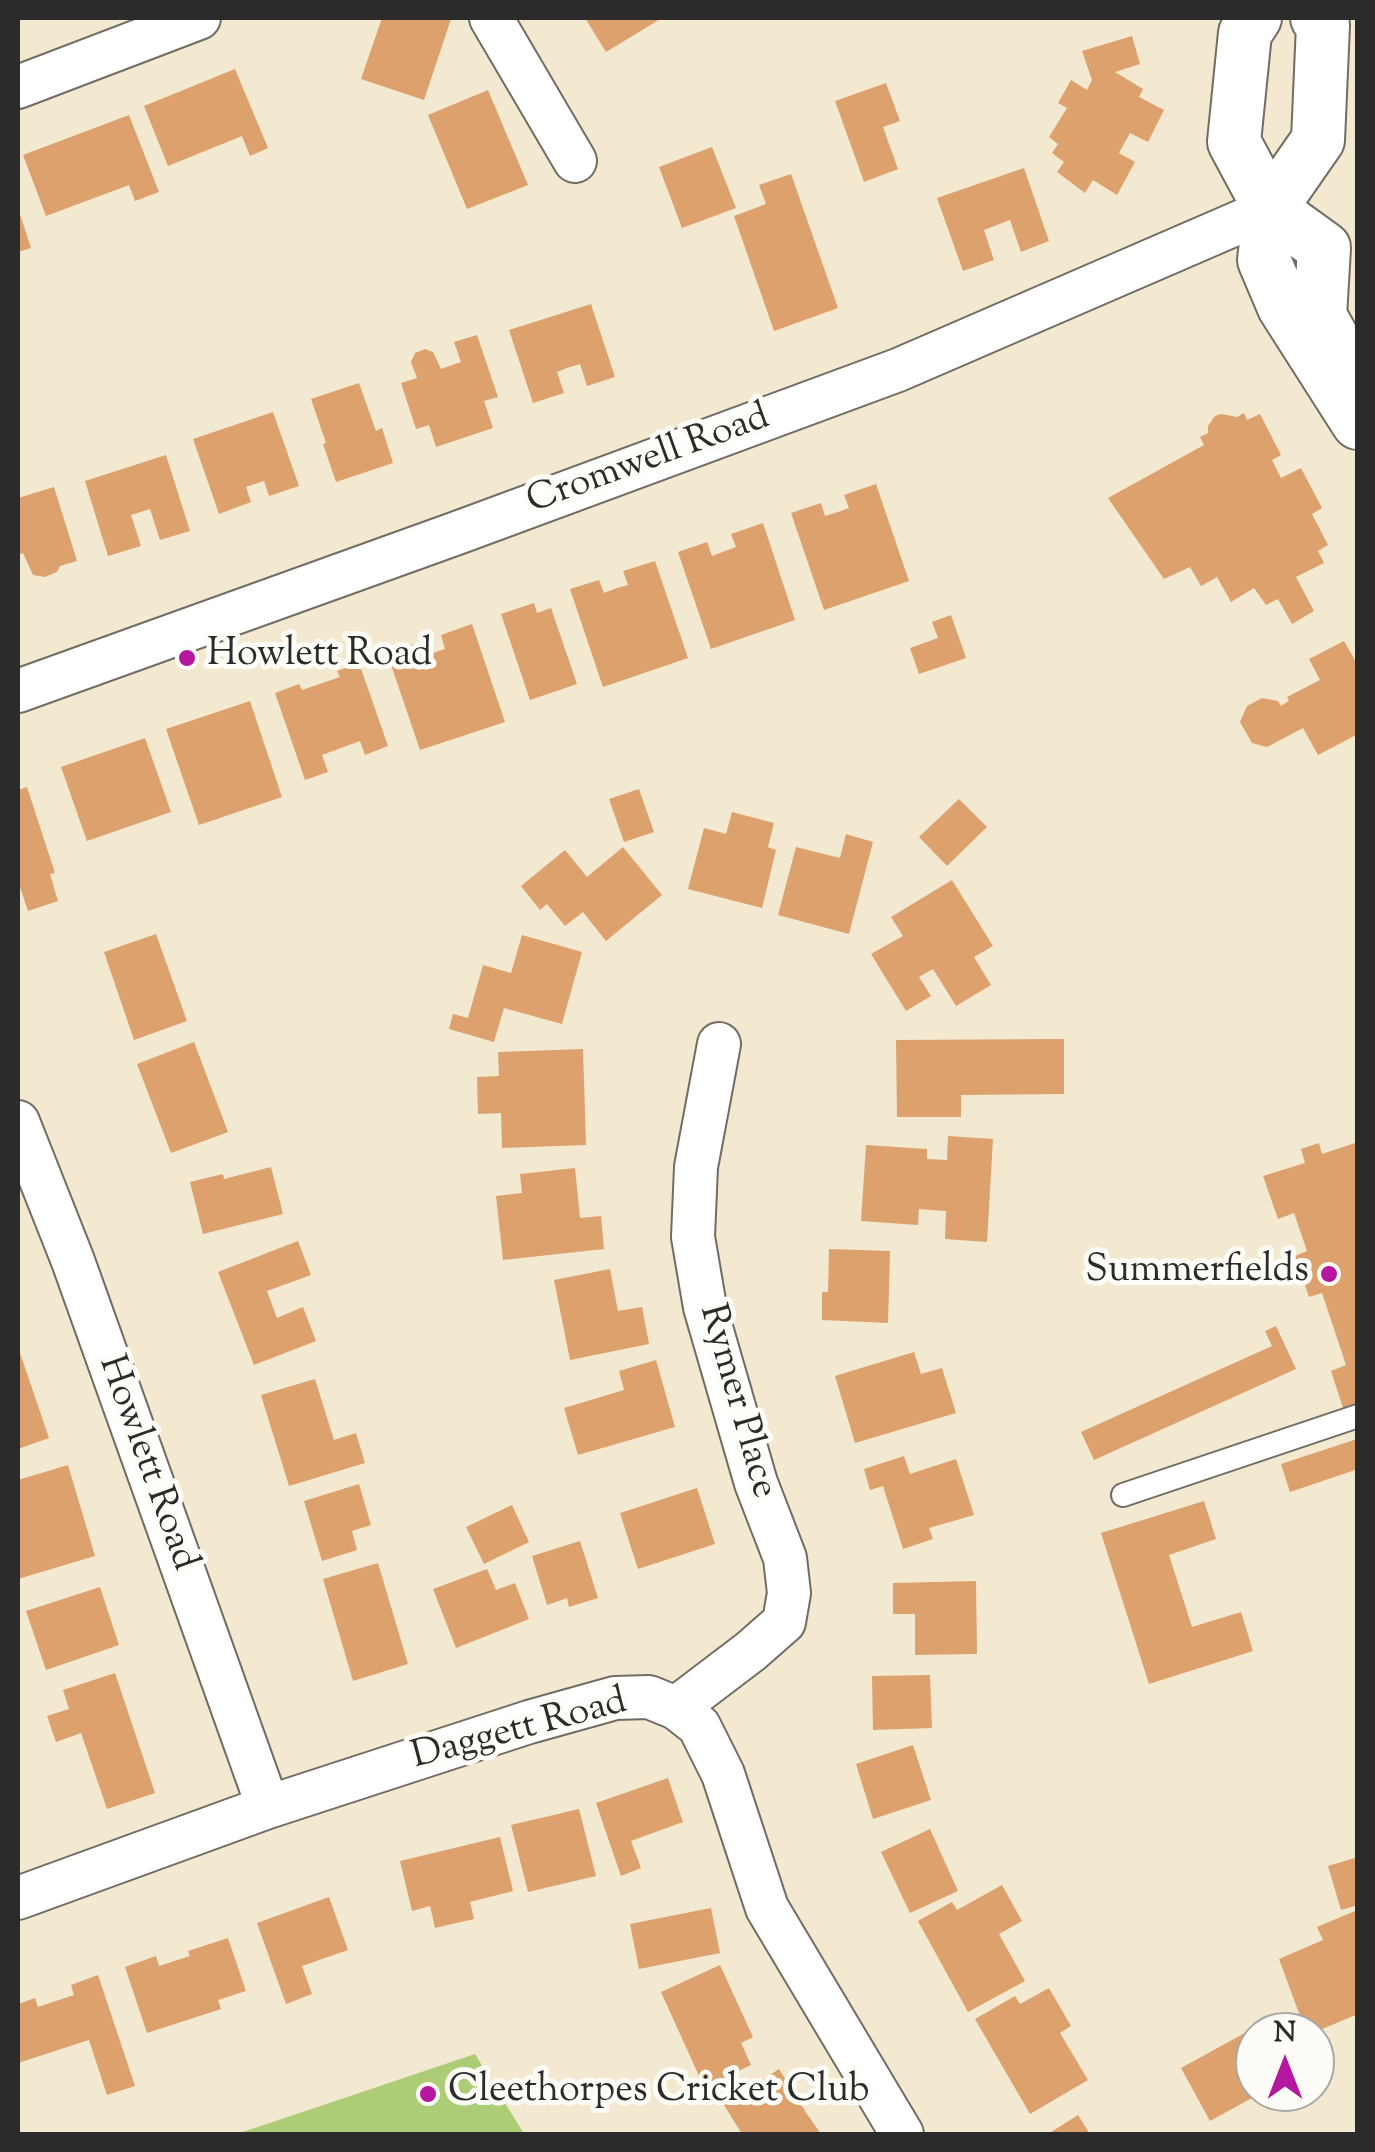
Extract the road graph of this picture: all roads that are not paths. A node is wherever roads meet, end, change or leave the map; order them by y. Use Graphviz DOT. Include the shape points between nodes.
graph roads {
  1 [pos="199,18"];
  2 [pos="491,18"];
  3 [pos="1255,18"];
  4 [pos="1318,18"];
  5 [pos="18,87"];
  6 [pos="575,161"];
  7 [pos="1270,210"];
  8 [pos="1358,382"];
  9 [pos="1358,423"];
  10 [pos="18,691"];
  11 [pos="719,1044"];
  12 [pos="18,1122"];
  13 [pos="1358,1416"];
  14 [pos="1123,1495"];
  15 [pos="676,1708"];
  16 [pos="268,1807"];
  17 [pos="18,1898"];
  18 [pos="902,2134"];
  1 -- 5 [label="street"];
  2 -- 6 [label="street"];
  3 -- 7 [label="street" via="1245,32 1234,142"];
  4 -- 7 [label="street" via="1318,140"];
  7 -- 8 [label="street" via="1324,248 1320,316"];
  7 -- 9 [label="street" via="1264,260 1284,307"];
  7 -- 10 [label="street, Cromwell Road" via="898,370"];
  11 -- 15 [label="street, Rymer Place" via="696,1167 693,1237 705,1307 756,1484 785,1558 788,1593 784,1622"];
  12 -- 16 [label="street, Howlett Road"];
  13 -- 14 [label="lane"];
  15 -- 16 [label="street, Daggett Road" via="650,1697 615,1698"];
  15 -- 18 [label="street, Daggett Road" via="699,1726 723,1774 767,1908"];
  16 -- 17 [label="street, Daggett Road"];
}
